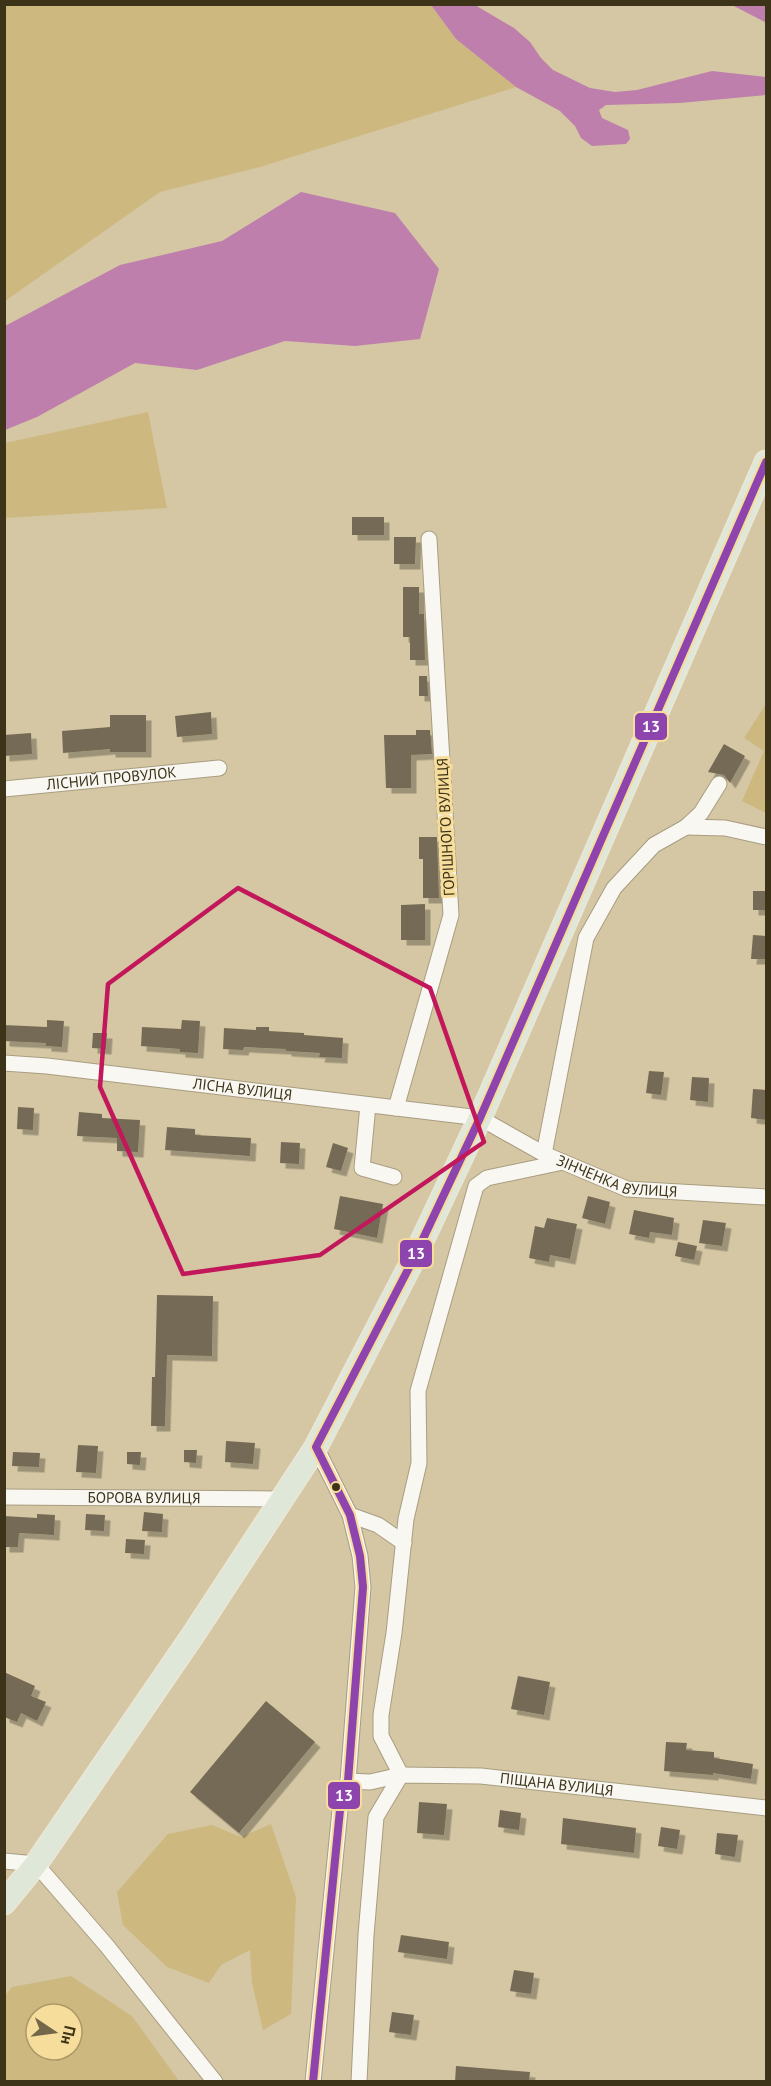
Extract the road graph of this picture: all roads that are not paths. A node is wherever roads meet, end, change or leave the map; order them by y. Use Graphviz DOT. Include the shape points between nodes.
graph roads {
  1 [pos="766,462"];
  2 [pos="429,539"];
  3 [pos="219,768"];
  4 [pos="719,784"];
  5 [pos="4,789"];
  6 [pos="686,827"];
  7 [pos="766,837"];
  8 [pos="4,1063"];
  9 [pos="368,1105"];
  10 [pos="396,1108"];
  11 [pos="480,1118"];
  12 [pos="544,1154"];
  13 [pos="563,1162"];
  14 [pos="394,1177"];
  15 [pos="766,1197"];
  16 [pos="316,1447"];
  17 [pos="4,1497"];
  18 [pos="282,1499"];
  19 [pos="350,1515"];
  20 [pos="404,1543"];
  21 [pos="400,1774"];
  22 [pos="348,1781"];
  23 [pos="766,1808"];
  24 [pos="4,1861"];
  25 [pos="36,1864"];
  26 [pos="4,1903"];
  27 [pos="215,2082"];
  28 [pos="313,2082"];
  29 [pos="359,2082"];
  1 -- 11 [label="highway"];
  2 -- 10 [label="street, ГОРІШНОГО ВУЛИЦЯ" via="451,915"];
  3 -- 5 [label="street, ЛІСНИЙ ПРОВУЛОК"];
  4 -- 6 [label="street" via="701,813"];
  6 -- 7 [label="street" via="724,828"];
  6 -- 12 [label="street" via="654,845 614,888 586,938"];
  8 -- 9 [label="street, ЛІСНА ВУЛИЦЯ"];
  9 -- 10 [label="street, ЛІСНА ВУЛИЦЯ"];
  9 -- 14 [label="street" via="362,1168"];
  10 -- 11 [label="street, ЛІСНА ВУЛИЦЯ"];
  11 -- 12 [label="street, ЗІНЧЕНКА ВУЛИЦЯ"];
  11 -- 16 [label="highway" via="413,1260"];
  12 -- 13 [label="street, ЗІНЧЕНКА ВУЛИЦЯ"];
  13 -- 15 [label="street, ЗІНЧЕНКА ВУЛИЦЯ" via="627,1189"];
  13 -- 20 [label="street" via="487,1178 476,1186 418,1391 419,1463"];
  16 -- 18 [label="highway"];
  16 -- 19 [label="street"];
  17 -- 18 [label="street, БОРОВА ВУЛИЦЯ"];
  18 -- 25 [label="highway"];
  19 -- 20 [label="street" via="378,1525"];
  19 -- 22 [label="street" via="363,1587"];
  20 -- 21 [label="street" via="381,1715 381,1736"];
  21 -- 22 [label="street, ПІЩАНА ВУЛИЦЯ" via="370,1782"];
  21 -- 23 [label="street, ПІЩАНА ВУЛИЦЯ" via="481,1776"];
  21 -- 29 [label="street" via="376,1817"];
  22 -- 28 [label="street" via="340,1810"];
  24 -- 25 [label="street"];
  25 -- 26 [label="highway"];
  25 -- 27 [label="street"];
}
